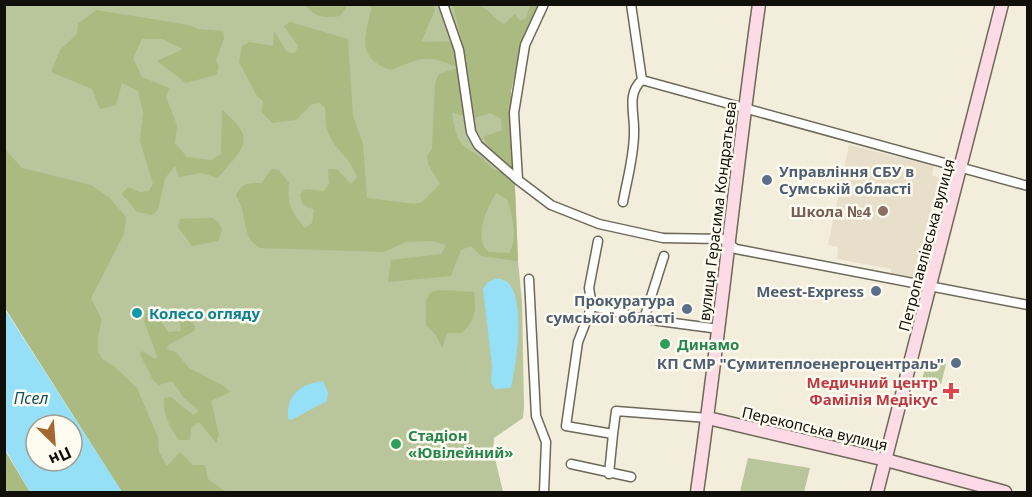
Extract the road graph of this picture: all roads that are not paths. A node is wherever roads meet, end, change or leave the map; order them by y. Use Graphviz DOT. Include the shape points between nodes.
graph roads {
  1 [pos="443,4"];
  2 [pos="544,4"];
  3 [pos="631,4"];
  4 [pos="759,4"];
  5 [pos="1002,4"];
  6 [pos="642,80"];
  7 [pos="744,107"];
  8 [pos="962,168"];
  9 [pos="518,180"];
  10 [pos="1028,186"];
  11 [pos="624,202"];
  12 [pos="598,241"];
  13 [pos="729,243"];
  14 [pos="664,256"];
  15 [pos="528,279"];
  16 [pos="930,287"];
  17 [pos="1028,305"];
  18 [pos="592,306"];
  19 [pos="644,319"];
  20 [pos="719,329"];
  21 [pos="708,418"];
  22 [pos="613,435"];
  23 [pos="886,460"];
  24 [pos="571,464"];
  25 [pos="609,474"];
  26 [pos="631,477"];
  27 [pos="544,492"];
  28 [pos="697,492"];
  29 [pos="877,492"];
  30 [pos="1005,492"];
  1 -- 9 [label="street" via="459,50 471,132 478,145"];
  2 -- 9 [label="street" via="525,45 514,113"];
  3 -- 6 [label="street"];
  4 -- 7 [label="street, вулиця Герасима Кондратьєва"];
  5 -- 8 [label="street, Петропавлівська вулиця"];
  6 -- 7 [label="street"];
  6 -- 11 [label="street" via="636,85 631,109 634,131"];
  7 -- 8 [label="street"];
  7 -- 13 [label="street, вулиця Герасима Кондратьєва"];
  8 -- 10 [label="street"];
  8 -- 16 [label="street, Петропавлівська вулиця"];
  9 -- 13 [label="street" via="550,204 599,224 663,238 722,239"];
  12 -- 18 [label="street" via="589,288"];
  13 -- 16 [label="street" via="736,249"];
  13 -- 20 [label="street, вулиця Герасима Кондратьєва"];
  14 -- 19 [label="street"];
  15 -- 27 [label="street" via="536,416 546,442"];
  16 -- 17 [label="street"];
  16 -- 23 [label="street, Петропавлівська вулиця"];
  18 -- 19 [label="street"];
  18 -- 22 [label="street" via="578,342 566,426"];
  19 -- 20 [label="street"];
  20 -- 21 [label="street, вулиця Герасима Кондратьєва"];
  21 -- 22 [label="street, Перекопська вулиця" via="616,411"];
  21 -- 23 [label="street, Перекопська вулиця"];
  21 -- 28 [label="street, вулиця Герасима Кондратьєва"];
  22 -- 25 [label="street"];
  23 -- 29 [label="street, Петропавлівська вулиця"];
  23 -- 30 [label="street, Перекопська вулиця"];
  24 -- 25 [label="street"];
  25 -- 26 [label="street"];
}
